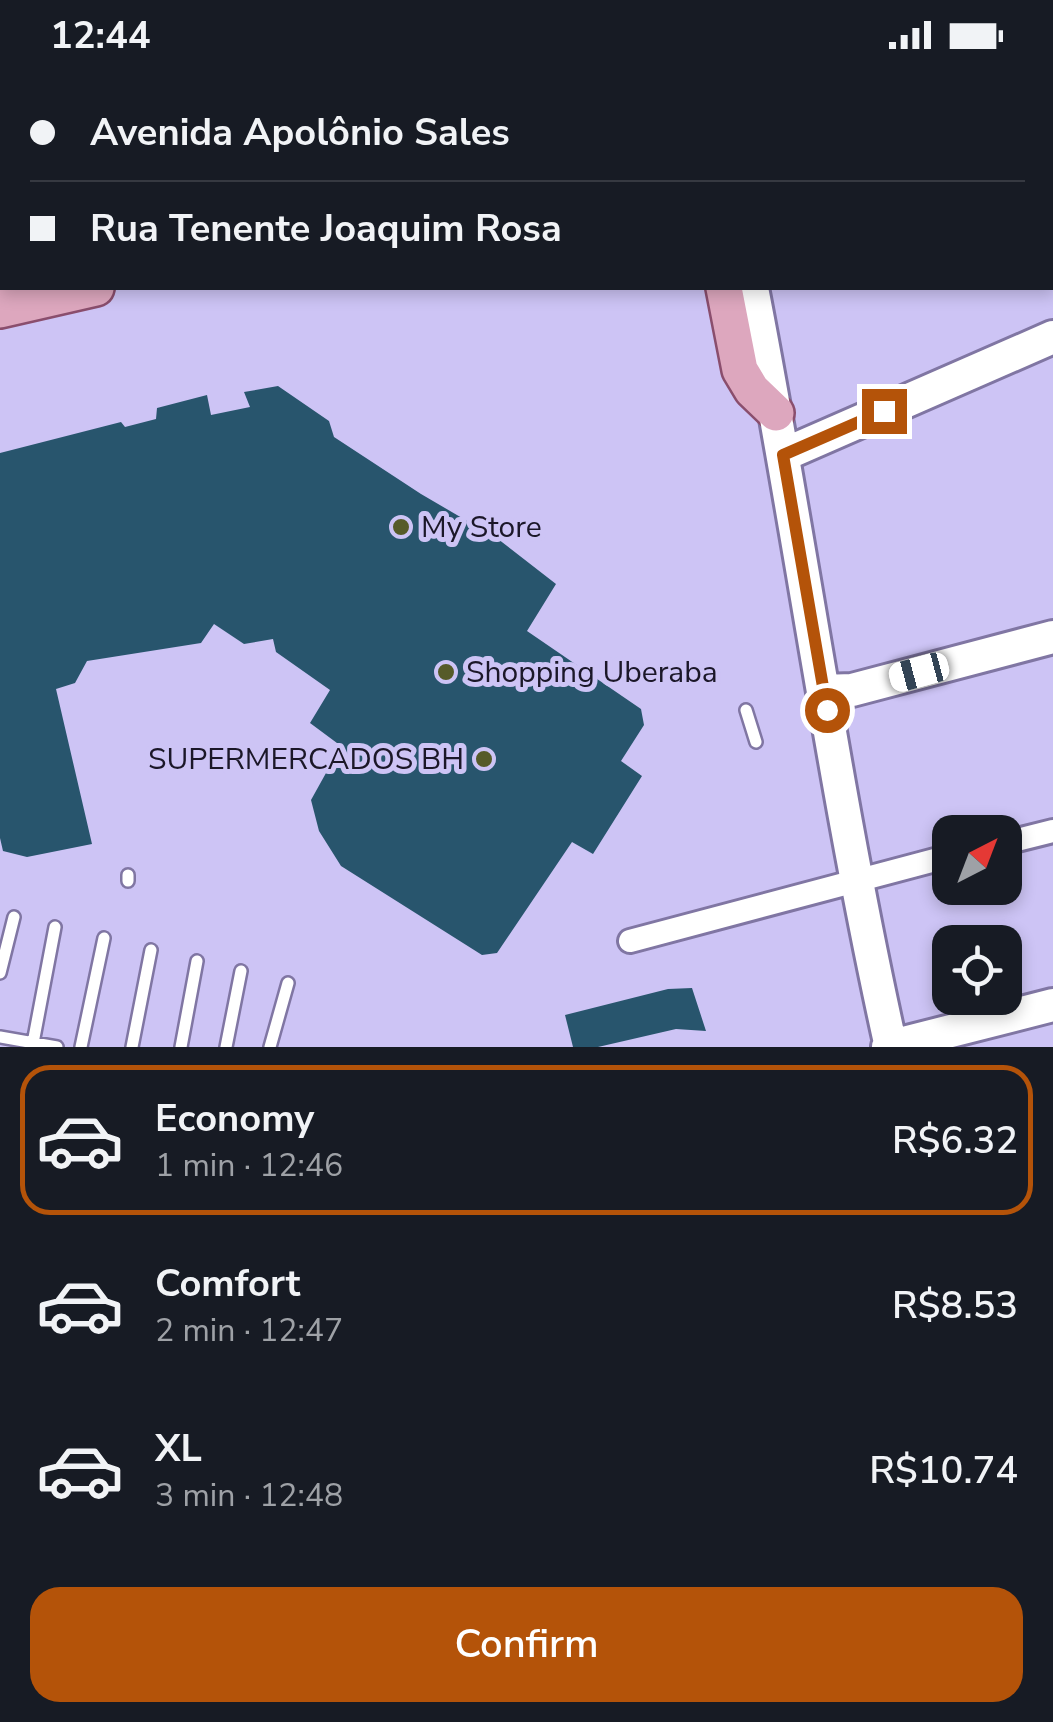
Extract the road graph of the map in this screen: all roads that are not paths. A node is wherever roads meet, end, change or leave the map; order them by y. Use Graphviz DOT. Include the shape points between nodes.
graph roads {
  1 [pos="87,290"];
  2 [pos="724,290"];
  3 [pos="752,290"];
  4 [pos="0,310"];
  5 [pos="1053,337"];
  6 [pos="776,413"];
  7 [pos="783,455"];
  8 [pos="1053,637"];
  9 [pos="834,697"];
  10 [pos="746,710"];
  11 [pos="756,742"];
  12 [pos="1053,831"];
  13 [pos="1022,839"];
  14 [pos="932,861"];
  15 [pos="856,880"];
  16 [pos="14,916"];
  17 [pos="56,927"];
  18 [pos="104,938"];
  19 [pos="630,942"];
  20 [pos="151,950"];
  21 [pos="197,961"];
  22 [pos="241,971"];
  23 [pos="0,973"];
  24 [pos="288,983"];
  25 [pos="1053,1004"];
  26 [pos="0,1036"];
  27 [pos="33,1043"];
  28 [pos="56,1047"];
  29 [pos="81,1047"];
  30 [pos="132,1047"];
  31 [pos="182,1047"];
  32 [pos="226,1047"];
  33 [pos="270,1047"];
  34 [pos="890,1047"];
  1 -- 4 [label="main road"];
  2 -- 6 [label="main road" via="740,370"];
  3 -- 6 [label="street"];
  5 -- 7 [label="street"];
  6 -- 7 [label="street"];
  7 -- 9 [label="street"];
  8 -- 9 [label="street"];
  9 -- 15 [label="street"];
  10 -- 11 [label="lane"];
  12 -- 13 [label="street"];
  14 -- 15 [label="street"];
  15 -- 19 [label="street"];
  15 -- 34 [label="street"];
  16 -- 23 [label="lane"];
  17 -- 27 [label="lane"];
  18 -- 29 [label="lane"];
  20 -- 30 [label="lane"];
  21 -- 31 [label="lane"];
  22 -- 32 [label="lane"];
  24 -- 33 [label="lane"];
  25 -- 34 [label="street"];
  26 -- 27 [label="lane"];
  27 -- 28 [label="lane"];
}
